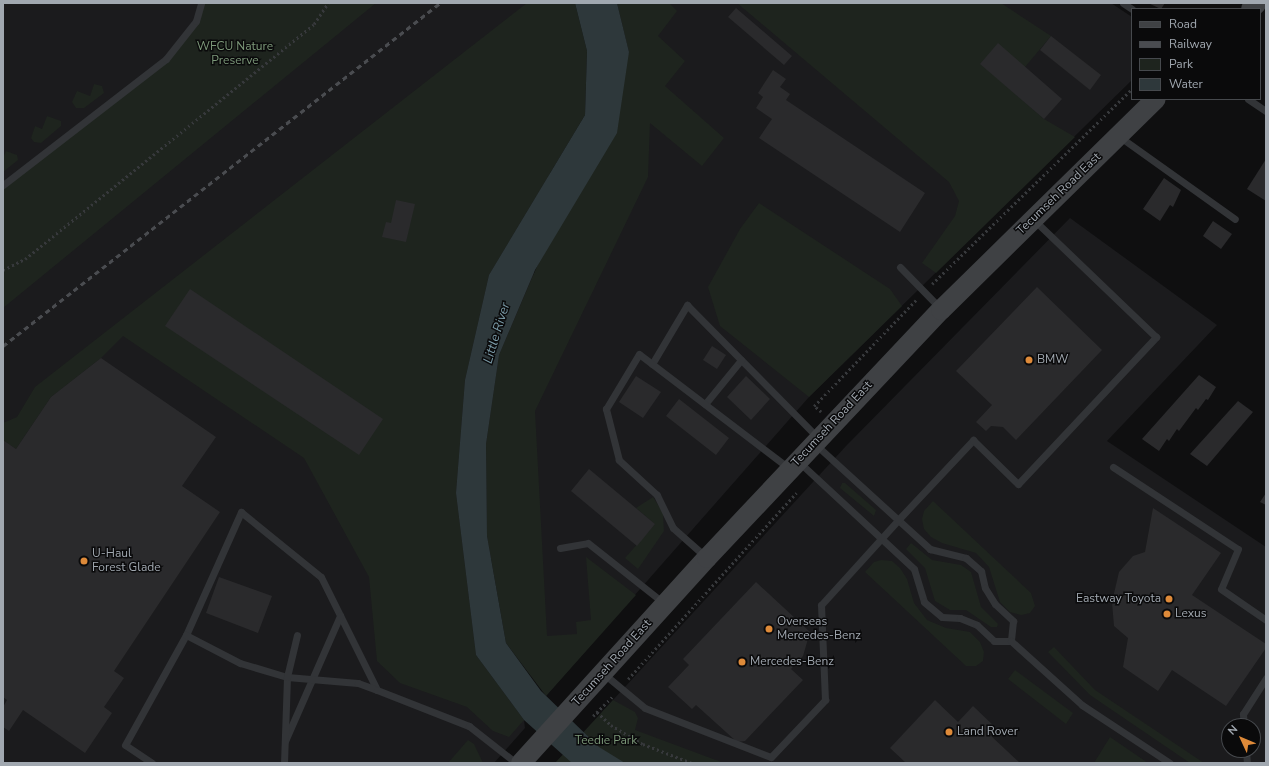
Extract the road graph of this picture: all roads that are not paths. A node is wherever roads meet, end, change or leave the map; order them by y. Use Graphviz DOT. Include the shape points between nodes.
graph roads {
  1 [pos="201,3"];
  2 [pos="1155,100"];
  3 [pos="1250,100"];
  4 [pos="1266,111"];
  5 [pos="1118,136"];
  6 [pos="3,185"];
  7 [pos="1033,219"];
  8 [pos="1235,219"];
  9 [pos="900,267"];
  10 [pos="941,310"];
  11 [pos="741,360"];
  12 [pos="652,364"];
  13 [pos="705,404"];
  14 [pos="816,441"];
  15 [pos="793,465"];
  16 [pos="1113,467"];
  17 [pos="898,520"];
  18 [pos="882,539"];
  19 [pos="560,548"];
  20 [pos="707,558"];
  21 [pos="665,604"];
  22 [pos="340,616"];
  23 [pos="1266,620"];
  24 [pos="186,635"];
  25 [pos="297,635"];
  26 [pos="1011,641"];
  27 [pos="603,673"];
  28 [pos="287,677"];
  29 [pos="1266,678"];
  30 [pos="312,679"];
  31 [pos="377,690"];
  32 [pos="1243,718"];
  33 [pos="284,741"];
  34 [pos="152,763"];
  35 [pos="284,763"];
  36 [pos="516,763"];
  37 [pos="521,763"];
  38 [pos="1170,763"];
  1 -- 6 [label="lane" via="196,21 166,59"];
  2 -- 5 [label="main road, Tecumseh Road East"];
  3 -- 4 [label="lane"];
  5 -- 7 [label="main road, Tecumseh Road East"];
  5 -- 8 [label="lane"];
  7 -- 10 [label="main road, Tecumseh Road East"];
  7 -- 17 [label="lane" via="1156,338 1018,484 973,440"];
  9 -- 10 [label="lane"];
  10 -- 14 [label="main road, Tecumseh Road East"];
  11 -- 12 [label="lane" via="688,305"];
  11 -- 13 [label="lane"];
  11 -- 14 [label="lane"];
  12 -- 13 [label="lane"];
  12 -- 20 [label="lane" via="639,354 606,409 619,460 657,495 673,528"];
  13 -- 15 [label="lane"];
  14 -- 15 [label="main road, Tecumseh Road East"];
  14 -- 17 [label="lane"];
  15 -- 18 [label="lane"];
  15 -- 20 [label="main road, Tecumseh Road East"];
  16 -- 23 [label="lane" via="1238,549 1221,590"];
  17 -- 18 [label="lane"];
  17 -- 26 [label="lane" via="930,549 966,558 981,571 985,588 994,604 1013,621"];
  18 -- 26 [label="lane" via="914,569 924,602 942,617 960,618 977,625 994,641"];
  18 -- 27 [label="lane" via="821,605 825,700 771,757 645,708"];
  19 -- 21 [label="lane" via="588,543"];
  20 -- 21 [label="main road, Tecumseh Road East"];
  21 -- 27 [label="main road, Tecumseh Road East"];
  22 -- 24 [label="lane" via="321,577 241,512"];
  22 -- 30 [label="lane"];
  22 -- 31 [label="lane"];
  24 -- 28 [label="lane" via="240,663"];
  24 -- 34 [label="lane" via="125,745"];
  25 -- 28 [label="lane"];
  26 -- 38 [label="lane" via="1082,705"];
  27 -- 37 [label="main road, Tecumseh Road East"];
  28 -- 30 [label="lane"];
  28 -- 33 [label="lane"];
  29 -- 32 [label="lane" via="1242,714"];
  30 -- 31 [label="lane" via="358,683"];
  30 -- 33 [label="lane"];
  31 -- 36 [label="lane" via="469,726"];
  33 -- 35 [label="lane"];
}
